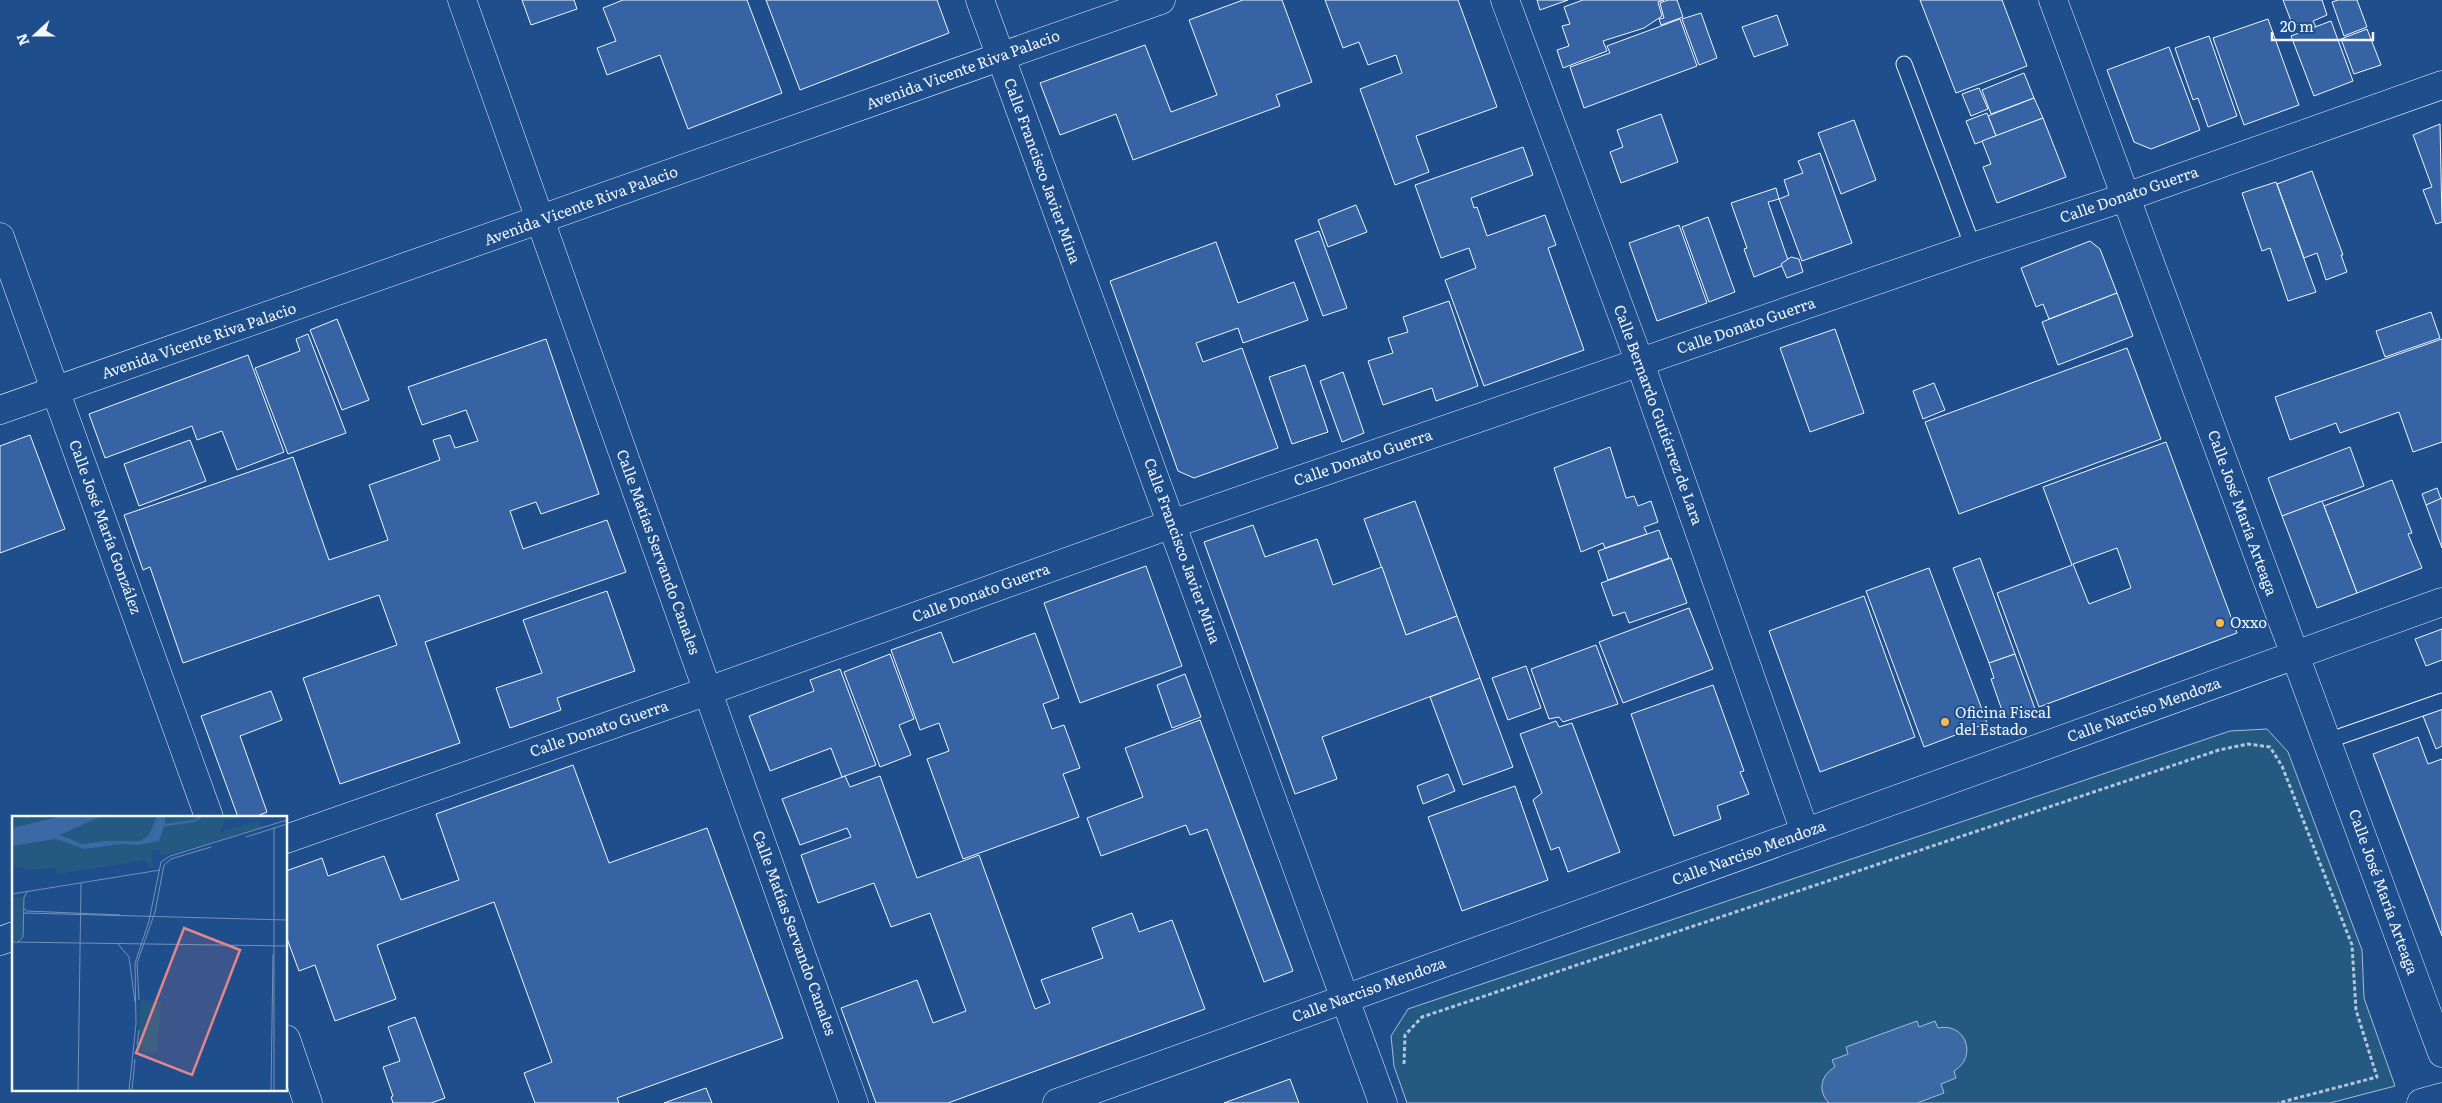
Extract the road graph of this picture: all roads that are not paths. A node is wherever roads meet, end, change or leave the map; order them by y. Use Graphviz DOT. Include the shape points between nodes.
graph roads {
  1 [pos="462,0"];
  2 [pos="980,0"];
  3 [pos="1161,0"];
  4 [pos="1505,0"];
  5 [pos="2053,0"];
  6 [pos="1000,57"];
  7 [pos="1904,64"];
  8 [pos="2442,85"];
  9 [pos="2126,197"];
  10 [pos="540,220"];
  11 [pos="0,237"];
  12 [pos="1973,247"];
  13 [pos="1640,363"];
  14 [pos="56,391"];
  15 [pos="0,410"];
  16 [pos="1172,524"];
  17 [pos="2442,602"];
  18 [pos="2295,656"];
  19 [pos="708,691"];
  20 [pos="2442,702"];
  21 [pos="2327,741"];
  22 [pos="209,816"];
  23 [pos="1806,832"];
  24 [pos="288,838"];
  25 [pos="1344,999"];
  26 [pos="288,1045"];
  27 [pos="2442,1053"];
  28 [pos="2442,1097"];
  29 [pos="308,1103"];
  30 [pos="854,1103"];
  31 [pos="1057,1103"];
  32 [pos="1383,1103"];
  33 [pos="2421,1103"];
  1 -- 10 [label="street, Calle Matías Servando Canales"];
  2 -- 6 [label="street, Calle Francisco Javier Mina"];
  3 -- 6 [label="street, Avenida Vicente Riva Palacio"];
  4 -- 13 [label="street, Calle Bernardo Gutiérrez de Lara"];
  5 -- 9 [label="street, Calle José María Arteaga"];
  6 -- 10 [label="street, Avenida Vicente Riva Palacio"];
  6 -- 16 [label="street, Calle Francisco Javier Mina"];
  7 -- 12 [label="lane"];
  8 -- 9 [label="street, Calle Donato Guerra"];
  9 -- 12 [label="street, Calle Donato Guerra"];
  9 -- 18 [label="street, Calle José María Arteaga"];
  10 -- 14 [label="street, Avenida Vicente Riva Palacio"];
  10 -- 19 [label="street, Calle Matías Servando Canales"];
  11 -- 14 [label="street, Calle José María González"];
  12 -- 13 [label="street, Calle Donato Guerra"];
  13 -- 16 [label="street, Calle Donato Guerra"];
  13 -- 23 [label="street, Calle Bernardo Gutiérrez de Lara"];
  14 -- 15 [label="street, Avenida Vicente Riva Palacio"];
  14 -- 22 [label="street, Calle José María González"];
  16 -- 19 [label="street, Calle Donato Guerra"];
  16 -- 25 [label="street, Calle Francisco Javier Mina"];
  17 -- 18 [label="street, Calle Narciso Mendoza"];
  18 -- 21 [label="street, Calle José María Arteaga"];
  18 -- 23 [label="street, Calle Narciso Mendoza"];
  19 -- 24 [label="street, Calle Donato Guerra"];
  19 -- 30 [label="street, Calle Matías Servando Canales"];
  20 -- 21 [label="lane"];
  21 -- 27 [label="street, Calle José María Arteaga"];
  23 -- 25 [label="street, Calle Narciso Mendoza"];
  25 -- 31 [label="street, Calle Narciso Mendoza"];
  25 -- 32 [label="street, Calle Francisco Javier Mina"];
  26 -- 29 [label="street"];
  28 -- 33 [label="street"];
}
